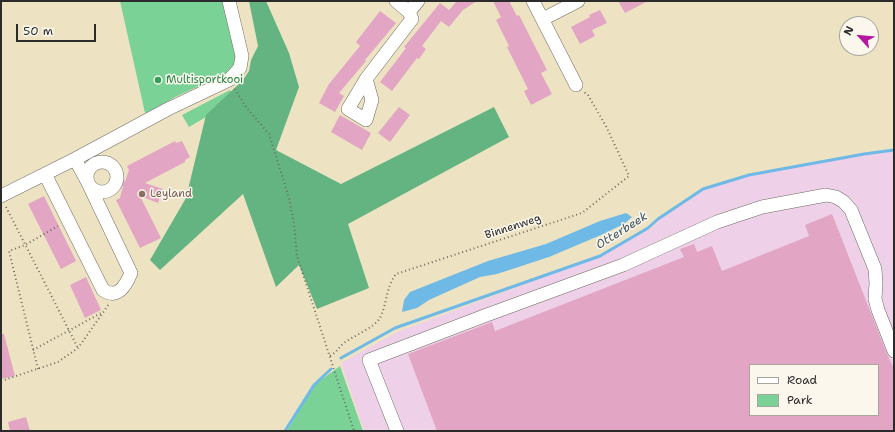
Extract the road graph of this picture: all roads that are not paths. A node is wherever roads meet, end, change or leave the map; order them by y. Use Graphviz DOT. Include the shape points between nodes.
graph roads {
  1 [pos="229,1"];
  2 [pos="396,1"];
  3 [pos="418,1"];
  4 [pos="533,1"];
  5 [pos="578,1"];
  6 [pos="409,12"];
  7 [pos="544,19"];
  8 [pos="366,79"];
  9 [pos="576,85"];
  10 [pos="75,159"];
  11 [pos="45,174"];
  12 [pos="3,200"];
  13 [pos="894,350"];
  14 [pos="397,431"];
  1 -- 10 [label="street" via="242,56 240,68 229,80"];
  2 -- 6 [label="street"];
  3 -- 6 [label="street"];
  4 -- 7 [label="street"];
  5 -- 7 [label="street"];
  6 -- 8 [label="street" via="412,19"];
  7 -- 9 [label="street"];
  10 -- 11 [label="street"];
  10 -- 11 [label="street" via="131,273 123,287 113,294 103,290"];
  11 -- 12 [label="street"];
  13 -- 14 [label="street" via="875,298 875,269 851,210 836,197 826,195 762,207 717,222 624,265 369,360"];
}
